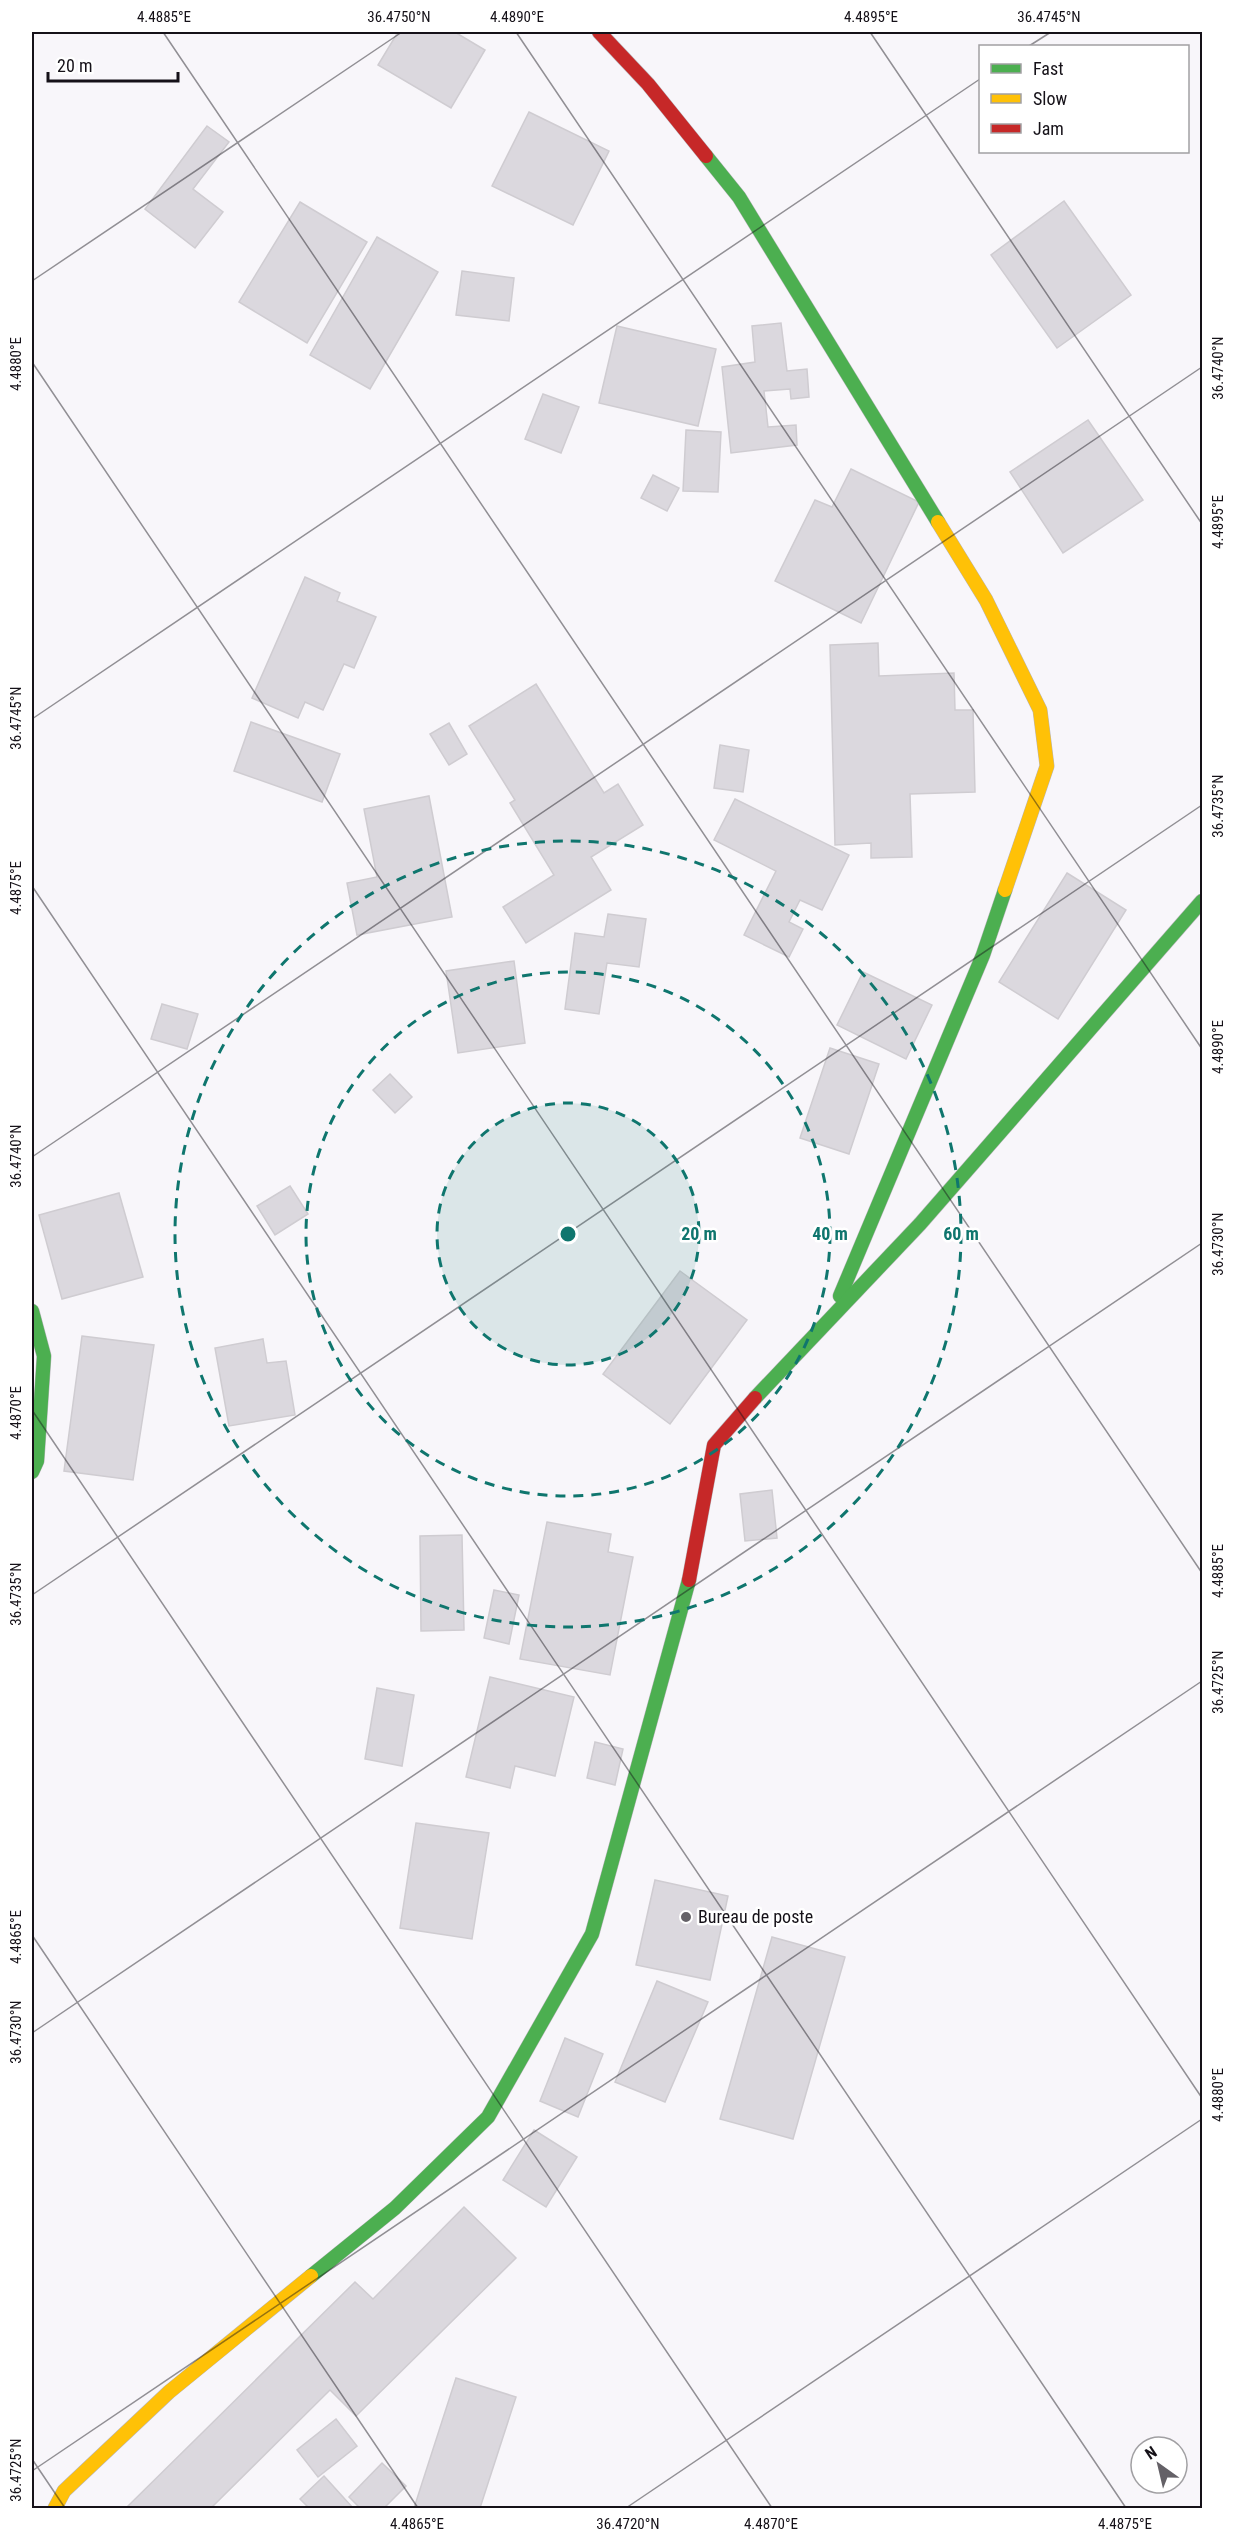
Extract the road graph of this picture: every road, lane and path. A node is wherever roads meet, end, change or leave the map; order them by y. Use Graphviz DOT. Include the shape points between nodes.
graph roads {
  1 [pos="599,32"];
  2 [pos="1203,901"];
  3 [pos="32,1311"];
  4 [pos="832,1314"];
  5 [pos="32,1472"];
  6 [pos="56,2508"];
  1 -- 4 [label="street" via="648,84 739,196 986,600 1040,710 1047,766 983,955"];
  2 -- 4 [label="street" via="928,1215"];
  3 -- 5 [label="street" via="44,1356 37,1461"];
  4 -- 6 [label="street" via="714,1445 687,1592 592,1934 488,2117 395,2208 169,2392 64,2491"];
}
